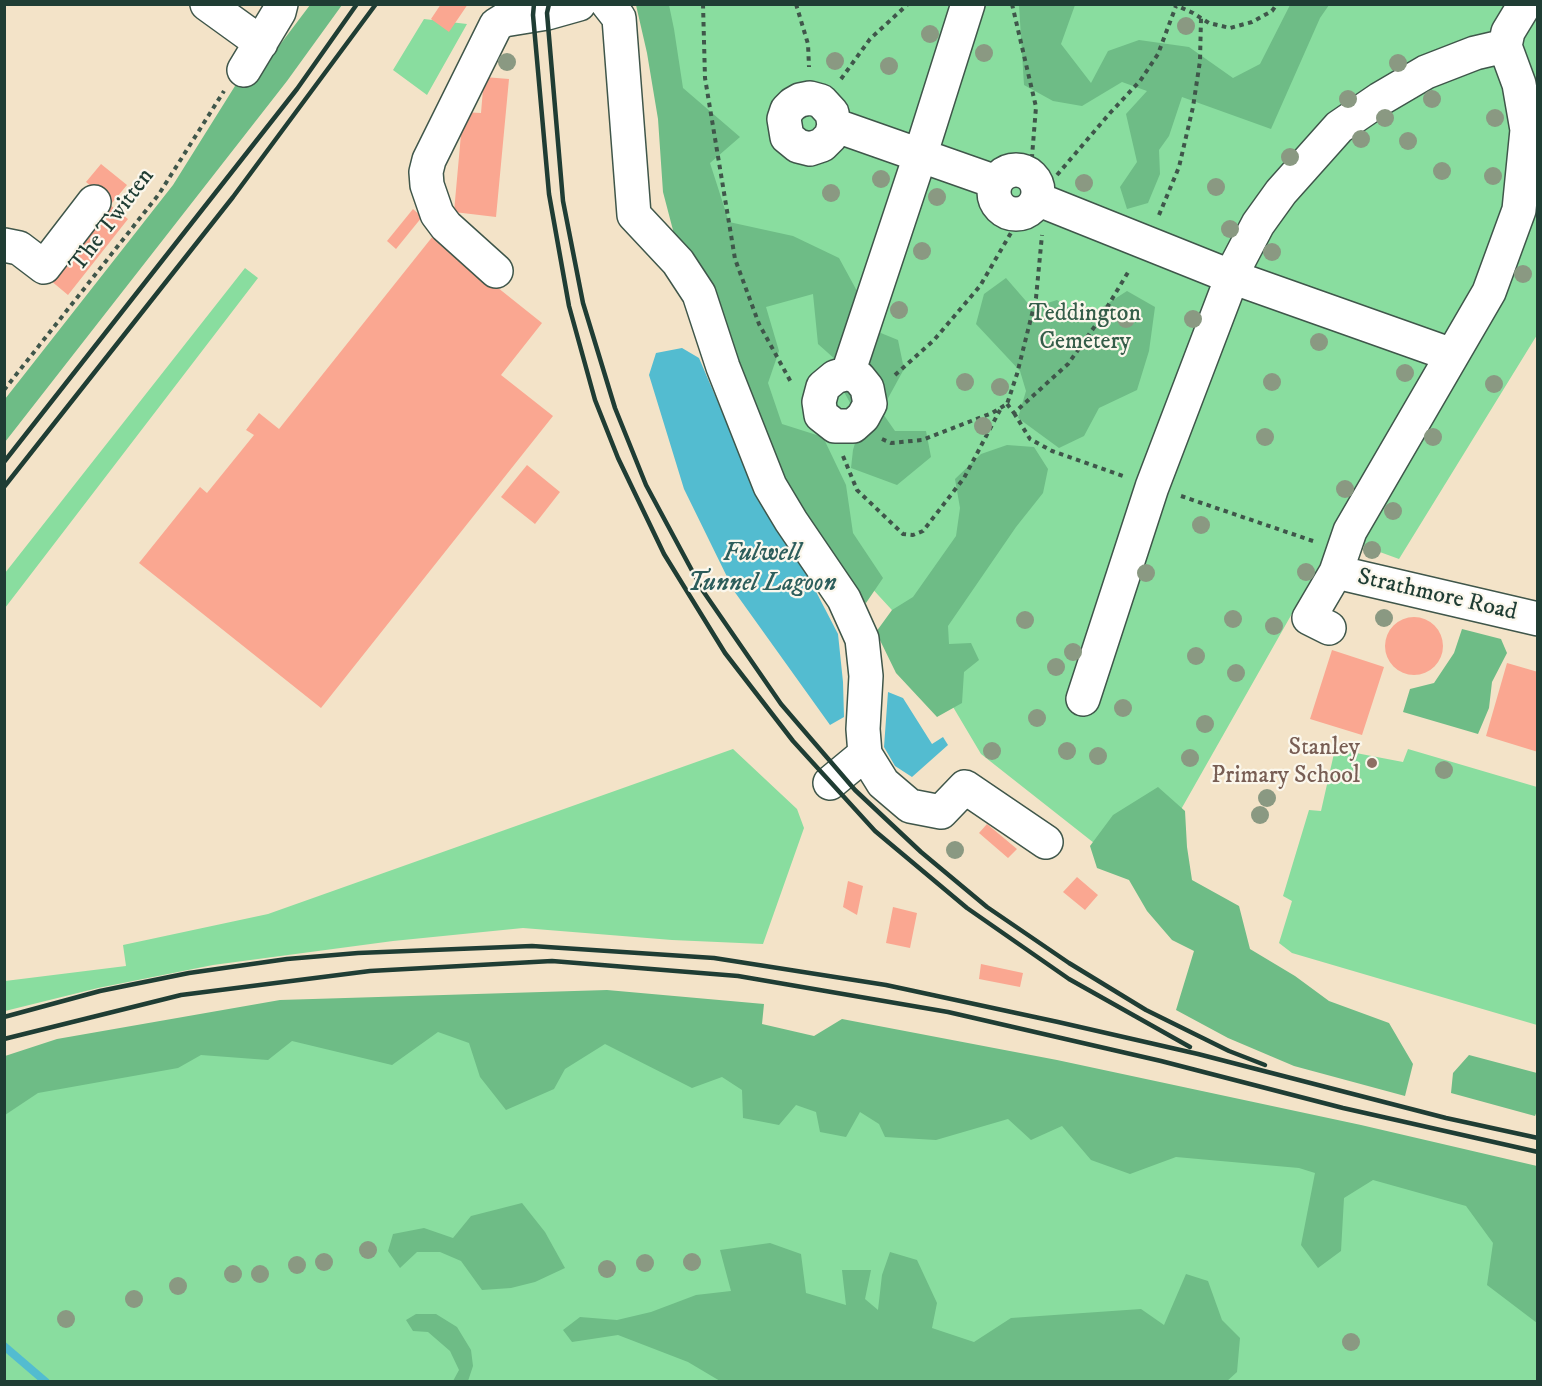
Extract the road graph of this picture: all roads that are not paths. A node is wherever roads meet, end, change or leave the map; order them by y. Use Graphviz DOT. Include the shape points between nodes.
graph roads {
  1 [pos="207,4"];
  2 [pos="282,4"];
  3 [pos="579,4"];
  4 [pos="608,4"];
  5 [pos="968,4"];
  6 [pos="1525,4"];
  7 [pos="1505,46"];
  8 [pos="823,109"];
  9 [pos="920,156"];
  10 [pos="94,202"];
  11 [pos="6,245"];
  12 [pos="496,271"];
  13 [pos="1232,277"];
  14 [pos="1452,355"];
  15 [pos="846,406"];
  16 [pos="1336,572"];
  17 [pos="1538,619"];
  18 [pos="1329,628"];
  19 [pos="1083,699"];
  20 [pos="865,754"];
  21 [pos="830,783"];
  22 [pos="1046,842"];
  1 -- 2 [label="street" via="253,56"];
  3 -- 12 [label="street" via="496,25 429,160 427,185 437,214"];
  4 -- 20 [label="street" via="619,18 634,215 678,262 699,294 723,368 770,486 844,599 862,639 866,676"];
  5 -- 9 [label="street"];
  6 -- 7 [label="street" via="1508,32"];
  7 -- 13 [label="street" via="1426,72 1339,127 1258,224"];
  7 -- 14 [label="street" via="1519,84 1527,130 1519,210 1489,292"];
  8 -- 9 [label="street"];
  9 -- 13 [label="street" via="996,182 996,204 1004,212 1031,197"];
  9 -- 15 [label="street"];
  10 -- 11 [label="street" via="44,267 19,248"];
  13 -- 14 [label="street"];
  13 -- 19 [label="street" via="1152,487"];
  14 -- 16 [label="street" via="1350,531"];
  16 -- 17 [label="street, Strathmore Road"];
  16 -- 18 [label="street" via="1309,618"];
  20 -- 21 [label="street"];
  20 -- 22 [label="street" via="883,783 910,806 941,812 965,787"];
}
